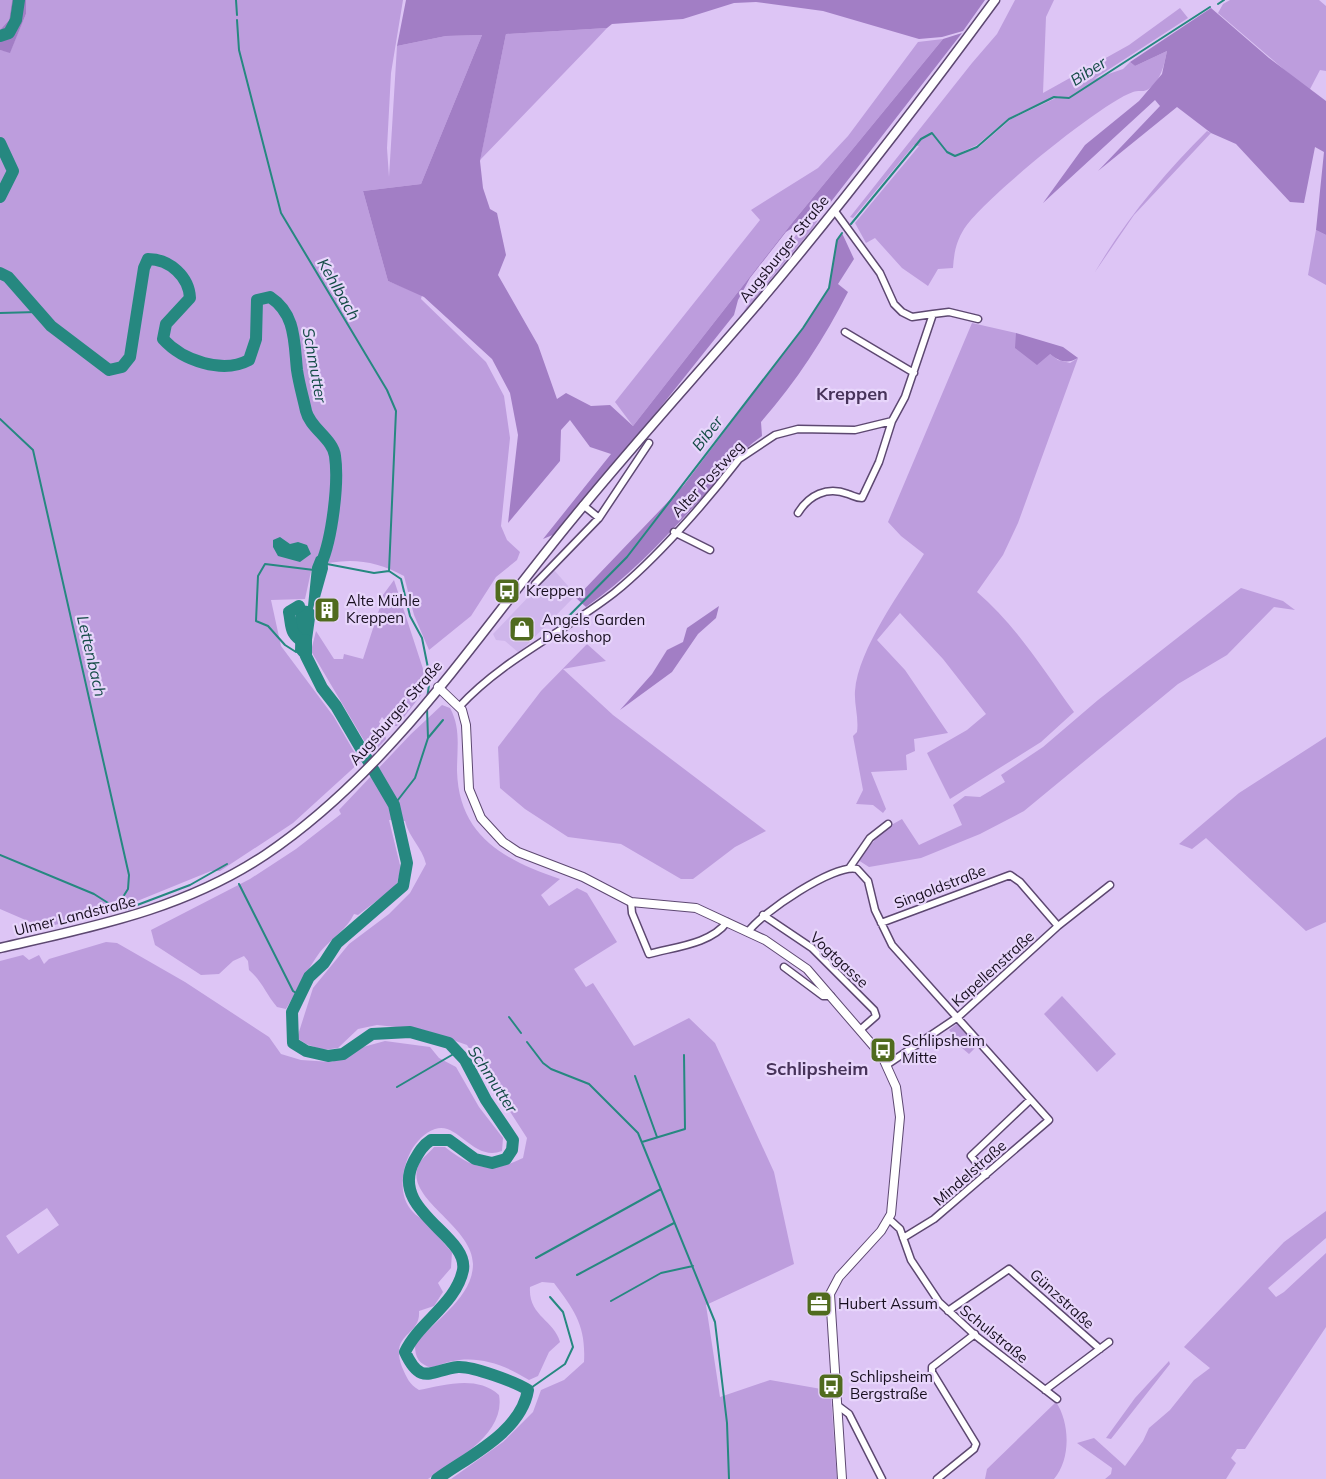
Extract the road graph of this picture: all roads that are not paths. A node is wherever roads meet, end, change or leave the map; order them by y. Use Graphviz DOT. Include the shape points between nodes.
graph roads {
  1 [pos="995,0"];
  2 [pos="834,210"];
  3 [pos="933,314"];
  4 [pos="978,319"];
  5 [pos="845,332"];
  6 [pos="914,373"];
  7 [pos="892,421"];
  8 [pos="649,443"];
  9 [pos="584,505"];
  10 [pos="798,513"];
  11 [pos="599,518"];
  12 [pos="674,532"];
  13 [pos="710,550"];
  14 [pos="535,584"];
  15 [pos="436,689"];
  16 [pos="459,707"];
  17 [pos="888,824"];
  18 [pos="850,867"];
  19 [pos="1110,885"];
  20 [pos="189,896"];
  21 [pos="631,902"];
  22 [pos="763,915"];
  23 [pos="727,922"];
  24 [pos="880,923"];
  25 [pos="1058,926"];
  26 [pos="748,932"];
  27 [pos="0,948"];
  28 [pos="784,967"];
  29 [pos="832,996"];
  30 [pos="958,1017"];
  31 [pos="860,1030"];
  32 [pos="888,1064"];
  33 [pos="1030,1100"];
  34 [pos="986,1175"];
  35 [pos="889,1219"];
  36 [pos="903,1238"];
  37 [pos="948,1311"];
  38 [pos="975,1334"];
  39 [pos="1109,1342"];
  40 [pos="1100,1349"];
  41 [pos="1045,1390"];
  42 [pos="1057,1399"];
  43 [pos="837,1405"];
  44 [pos="842,1479"];
  45 [pos="882,1479"];
  46 [pos="937,1479"];
  1 -- 2 [label="main road, Augsburger Straße"];
  2 -- 3 [label="street" via="880,273 894,304 912,317"];
  2 -- 9 [label="main road, Augsburger Straße"];
  3 -- 4 [label="street" via="941,311"];
  3 -- 6 [label="street"];
  5 -- 6 [label="street"];
  6 -- 7 [label="street"];
  7 -- 10 [label="street" via="862,498 827,491 815,494"];
  7 -- 12 [label="street, Alter Postweg" via="855,430 798,429 775,435 740,459"];
  8 -- 11 [label="street"];
  9 -- 11 [label="street"];
  9 -- 15 [label="main road, Augsburger Straße"];
  11 -- 14 [label="street"];
  12 -- 13 [label="street, Alter Postweg"];
  12 -- 16 [label="street, Alter Postweg" via="613,594 508,664"];
  15 -- 16 [label="street"];
  15 -- 20 [label="main road, Augsburger Straße" via="360,775 307,824 233,874"];
  16 -- 21 [label="street" via="466,725 469,789 487,828 518,852 583,877"];
  17 -- 18 [label="street" via="870,838"];
  18 -- 22 [label="street" via="784,899"];
  18 -- 24 [label="street" via="868,880"];
  19 -- 25 [label="street, Kapellenstraße"];
  20 -- 27 [label="main road, Ulmer Landstraße" via="133,917"];
  21 -- 23 [label="street" via="686,905"];
  21 -- 23 [label="street" via="649,954 701,940"];
  22 -- 26 [label="street"];
  22 -- 31 [label="street, Vogtgasse" via="812,948 874,1010 876,1016"];
  23 -- 26 [label="street"];
  24 -- 25 [label="street, Singoldstraße" via="1010,875"];
  24 -- 30 [label="street" via="911,969"];
  25 -- 30 [label="street, Kapellenstraße"];
  26 -- 29 [label="street" via="796,960"];
  28 -- 29 [label="street" via="823,996"];
  29 -- 31 [label="street"];
  30 -- 32 [label="street, Kapellenstraße"];
  30 -- 33 [label="street"];
  31 -- 32 [label="street"];
  32 -- 35 [label="street" via="900,1117"];
  33 -- 34 [label="street" via="971,1156"];
  33 -- 34 [label="street, Mindelstraße" via="1048,1120"];
  34 -- 36 [label="street, Mindelstraße" via="934,1219"];
  35 -- 36 [label="street, Schulstraße" via="897,1224"];
  35 -- 43 [label="street" via="838,1277 830,1294"];
  36 -- 37 [label="street, Schulstraße" via="911,1260"];
  37 -- 38 [label="street, Schulstraße"];
  37 -- 40 [label="street, Günzstraße" via="1009,1269"];
  38 -- 41 [label="street, Schulstraße"];
  38 -- 46 [label="street" via="932,1367 976,1444"];
  39 -- 40 [label="street, Günzstraße"];
  40 -- 41 [label="street, Günzstraße"];
  41 -- 42 [label="street, Schulstraße"];
  43 -- 44 [label="street"];
  43 -- 45 [label="street" via="849,1414"];
}
